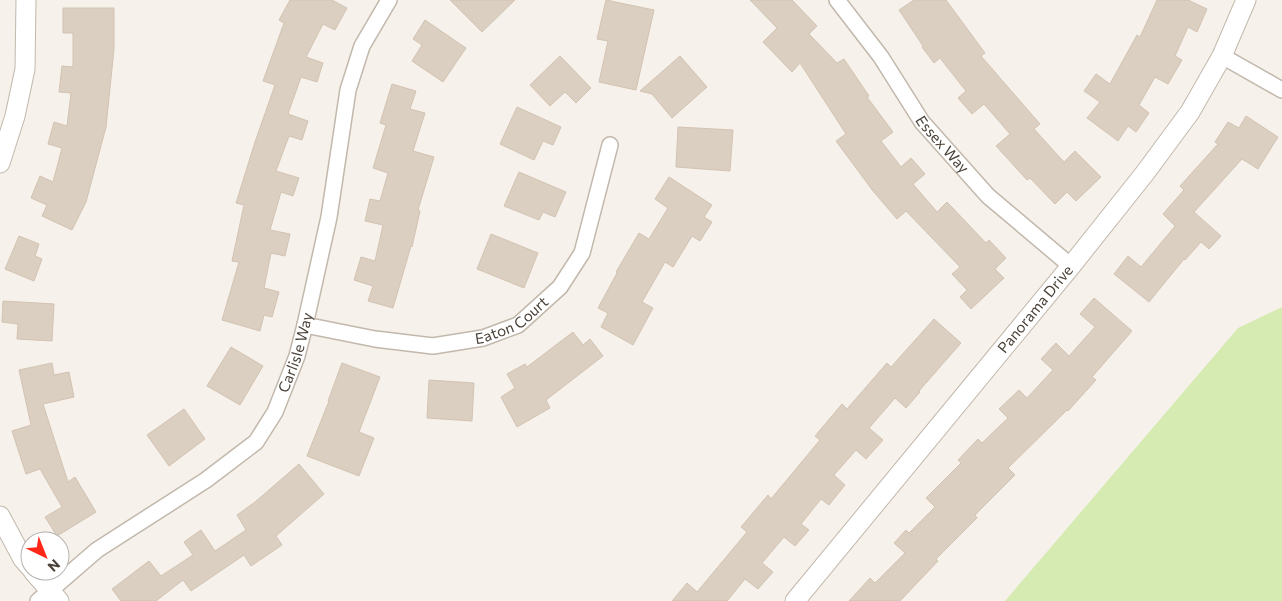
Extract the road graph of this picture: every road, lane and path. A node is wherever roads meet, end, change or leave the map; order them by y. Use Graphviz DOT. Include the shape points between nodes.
graph roads {
  1 [pos="26,0"];
  2 [pos="389,0"];
  3 [pos="1246,0"];
  4 [pos="844,2"];
  5 [pos="1222,56"];
  6 [pos="1282,90"];
  7 [pos="610,145"];
  8 [pos="0,164"];
  9 [pos="1071,266"];
  10 [pos="305,325"];
  11 [pos="0,516"];
  12 [pos="20,553"];
  13 [pos="39,581"];
  14 [pos="49,598"];
  15 [pos="796,601"];
  1 -- 8 [label="street" via="26,69"];
  2 -- 10 [label="street, Carlisle Way" via="362,46 348,90 329,217"];
  3 -- 5 [label="street, Panorama Drive"];
  4 -- 9 [label="street, Essex Way" via="922,122 988,196"];
  5 -- 6 [label="street"];
  5 -- 9 [label="street, Panorama Drive" via="1190,112"];
  7 -- 10 [label="street, Eaton Court" via="582,253 560,287 518,325 483,338 433,346"];
  9 -- 15 [label="street, Panorama Drive"];
  10 -- 14 [label="street, Carlisle Way" via="297,356 275,412 256,442 206,480 97,550"];
  11 -- 12 [label="street"];
  13 -- 14 [label="street"];
}
